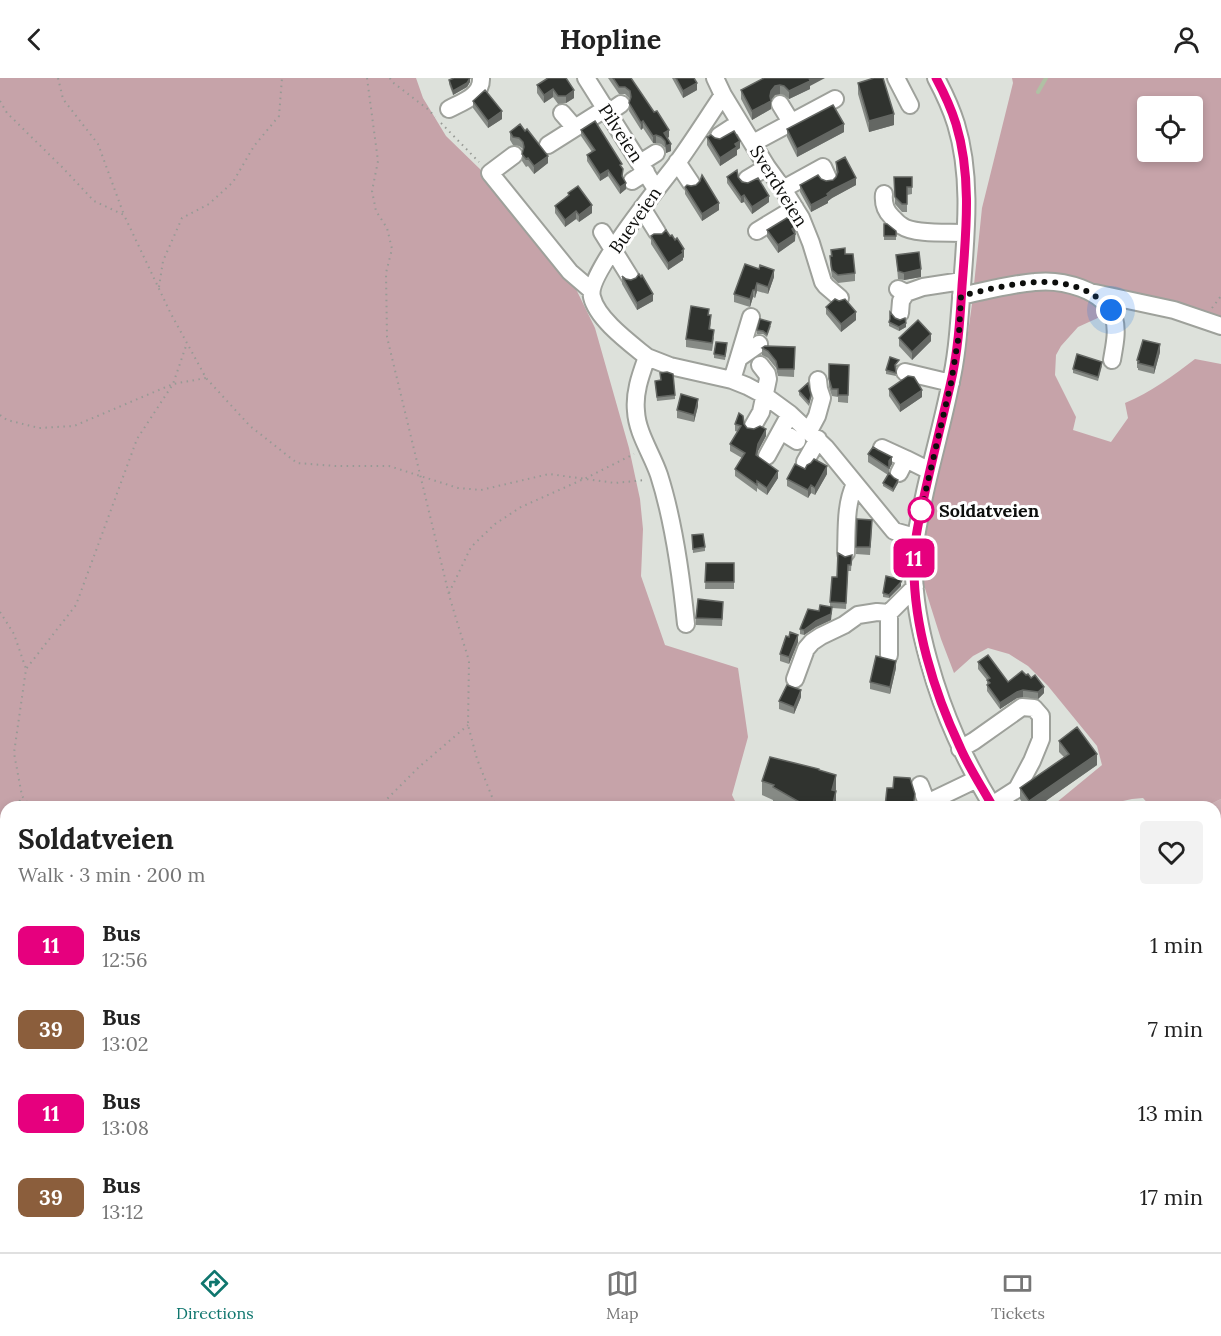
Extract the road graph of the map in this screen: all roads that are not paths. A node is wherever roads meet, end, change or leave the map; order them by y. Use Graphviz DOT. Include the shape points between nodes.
graph roads {
  1 [pos="481,78"];
  2 [pos="586,78"];
  3 [pos="715,78"];
  4 [pos="896,78"];
  5 [pos="936,78"];
  6 [pos="726,84"];
  7 [pos="823,100"];
  8 [pos="910,105"];
  9 [pos="776,106"];
  10 [pos="449,109"];
  11 [pos="562,113"];
  12 [pos="609,115"];
  13 [pos="739,123"];
  14 [pos="786,125"];
  15 [pos="574,128"];
  16 [pos="720,136"];
  17 [pos="753,143"];
  18 [pos="548,145"];
  19 [pos="656,153"];
  20 [pos="514,155"];
  21 [pos="677,162"];
  22 [pos="767,167"];
  23 [pos="643,168"];
  24 [pos="822,178"];
  25 [pos="747,179"];
  26 [pos="632,181"];
  27 [pos="691,183"];
  28 [pos="657,189"];
  29 [pos="783,189"];
  30 [pos="884,194"];
  31 [pos="642,208"];
  32 [pos="795,208"];
  33 [pos="757,231"];
  34 [pos="602,232"];
  35 [pos="657,232"];
  36 [pos="965,233"];
  37 [pos="613,249"];
  38 [pos="630,277"];
  39 [pos="962,289"];
  40 [pos="591,290"];
  41 [pos="1091,292"];
  42 [pos="840,298"];
  43 [pos="900,313"];
  44 [pos="751,317"];
  45 [pos="1221,326"];
  46 [pos="759,344"];
  47 [pos="647,357"];
  48 [pos="739,358"];
  49 [pos="1112,360"];
  50 [pos="760,365"];
  51 [pos="905,372"];
  52 [pos="732,380"];
  53 [pos="818,380"];
  54 [pos="951,383"];
  55 [pos="764,395"];
  56 [pos="790,414"];
  57 [pos="753,426"];
  58 [pos="781,431"];
  59 [pos="808,437"];
  60 [pos="882,448"];
  61 [pos="767,456"];
  62 [pos="805,462"];
  63 [pos="930,471"];
  64 [pos="855,484"];
  65 [pos="915,537"];
  66 [pos="846,553"];
  67 [pos="915,587"];
  68 [pos="889,613"];
  69 [pos="686,624"];
  70 [pos="889,655"];
  71 [pos="795,679"];
  72 [pos="960,749"];
  73 [pos="976,779"];
  74 [pos="920,785"];
  75 [pos="925,801"];
  76 [pos="934,801"];
  77 [pos="990,801"];
  78 [pos="1000,801"];
  1 -- 10 [label="street" via="477,93"];
  2 -- 12 [label="street, Pilveien" via="602,90"];
  3 -- 6 [label="street"];
  4 -- 8 [label="street"];
  5 -- 36 [label="street" via="960,140"];
  6 -- 13 [label="street, Sverdveien"];
  6 -- 21 [label="street, Bueveien"];
  7 -- 14 [label="street"];
  9 -- 14 [label="street"];
  11 -- 15 [label="street"];
  12 -- 15 [label="street"];
  12 -- 23 [label="street, Pilveien"];
  13 -- 16 [label="street"];
  13 -- 17 [label="street, Sverdveien"];
  14 -- 17 [label="street"];
  15 -- 18 [label="street"];
  17 -- 22 [label="street, Sverdveien"];
  19 -- 23 [label="street"];
  20 -- 40 [label="street" via="490,173 570,272"];
  21 -- 27 [label="street"];
  21 -- 28 [label="street, Bueveien"];
  22 -- 25 [label="street"];
  22 -- 29 [label="street, Sverdveien"];
  23 -- 26 [label="street"];
  23 -- 28 [label="street, Pilveien"];
  24 -- 29 [label="street"];
  28 -- 31 [label="street, Bueveien"];
  29 -- 32 [label="street, Sverdveien"];
  30 -- 36 [label="street" via="888,212 903,227"];
  31 -- 35 [label="street"];
  31 -- 37 [label="street, Bueveien"];
  32 -- 33 [label="street"];
  32 -- 42 [label="street, Sverdveien" via="820,257 823,282"];
  34 -- 37 [label="street"];
  36 -- 39 [label="street"];
  37 -- 38 [label="street"];
  37 -- 40 [label="street, Bueveien"];
  39 -- 41 [label="street" via="992,289 1036,281 1061,282"];
  39 -- 43 [label="street" via="922,287 902,291"];
  39 -- 54 [label="street"];
  40 -- 47 [label="street" via="604,318"];
  41 -- 45 [label="street" via="1174,310"];
  41 -- 49 [label="street" via="1111,310 1115,320"];
  44 -- 48 [label="street"];
  46 -- 48 [label="street"];
  47 -- 52 [label="street" via="670,366 714,370"];
  47 -- 69 [label="street" via="636,412 682,550"];
  48 -- 52 [label="street"];
  50 -- 55 [label="street" via="768,379"];
  51 -- 54 [label="street"];
  52 -- 55 [label="street"];
  53 -- 59 [label="street" via="822,398"];
  54 -- 63 [label="street"];
  55 -- 56 [label="street"];
  55 -- 57 [label="street"];
  56 -- 58 [label="street"];
  56 -- 59 [label="street"];
  58 -- 59 [label="street"];
  58 -- 61 [label="street"];
  59 -- 62 [label="street"];
  59 -- 64 [label="street" via="839,463"];
  60 -- 63 [label="street" via="903,466"];
  63 -- 65 [label="street"];
  64 -- 65 [label="street" via="894,531"];
  64 -- 66 [label="street" via="850,495"];
  65 -- 67 [label="street"];
  67 -- 68 [label="street"];
  67 -- 72 [label="street" via="922,637"];
  68 -- 70 [label="street"];
  68 -- 71 [label="street" via="858,615 812,642"];
  72 -- 73 [label="street"];
  72 -- 78 [label="street" via="1022,707 1034,708 1041,716 1041,739 1032,761 1017,789"];
  73 -- 76 [label="street"];
  73 -- 77 [label="street"];
  74 -- 75 [label="street"];
}
